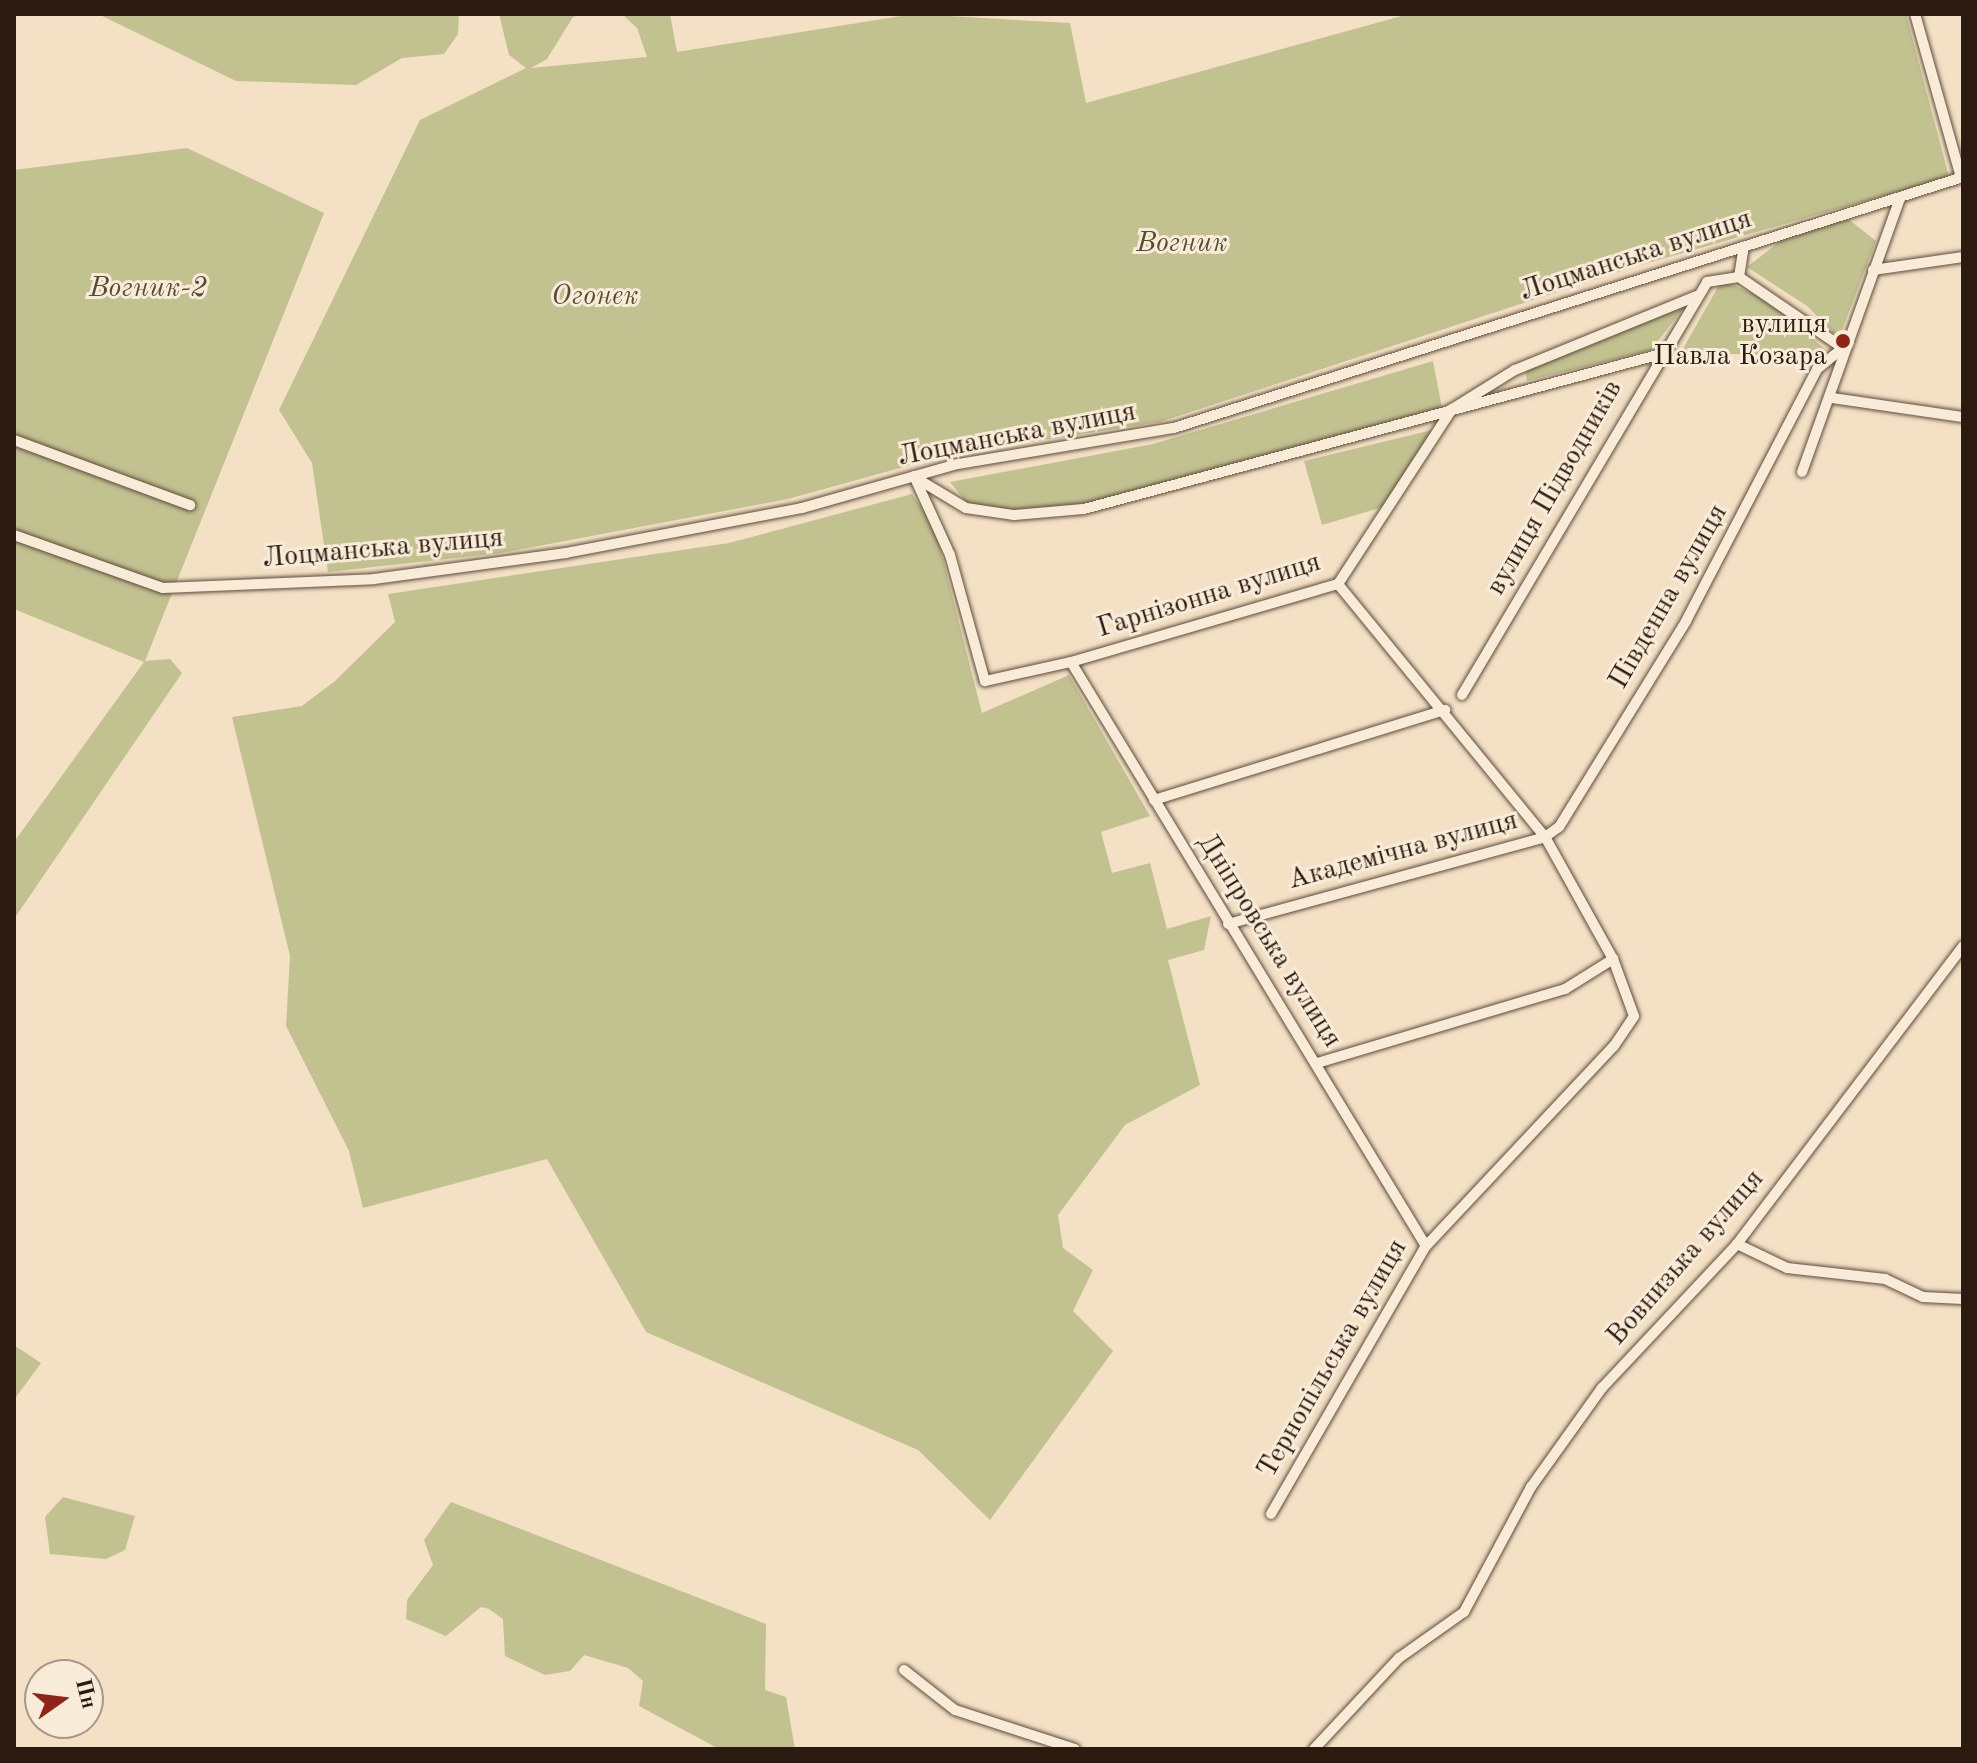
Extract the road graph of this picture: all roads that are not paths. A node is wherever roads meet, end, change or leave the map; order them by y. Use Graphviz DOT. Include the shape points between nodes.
graph roads {
  1 [pos="1915,14"];
  2 [pos="1962,177"];
  3 [pos="1900,199"];
  4 [pos="1744,246"];
  5 [pos="1963,257"];
  6 [pos="1873,270"];
  7 [pos="1739,277"];
  8 [pos="1696,296"];
  9 [pos="1843,348"];
  10 [pos="1665,353"];
  11 [pos="1832,398"];
  12 [pos="1452,409"];
  13 [pos="1963,417"];
  14 [pos="14,440"];
  15 [pos="1802,472"];
  16 [pos="914,476"];
  17 [pos="190,505"];
  18 [pos="14,535"];
  19 [pos="1338,584"];
  20 [pos="1071,662"];
  21 [pos="1462,695"];
  22 [pos="1445,710"];
  23 [pos="1154,800"];
  24 [pos="1545,837"];
  25 [pos="1228,924"];
  26 [pos="1963,946"];
  27 [pos="1613,959"];
  28 [pos="1317,1063"];
  29 [pos="1737,1244"];
  30 [pos="1426,1246"];
  31 [pos="1963,1299"];
  32 [pos="1271,1514"];
  33 [pos="904,1670"];
  34 [pos="1075,1749"];
  35 [pos="1314,1749"];
  1 -- 2 [label="street, Лоцманська вулиця"];
  2 -- 3 [label="street, Лоцманська вулиця"];
  3 -- 4 [label="street, Лоцманська вулиця"];
  3 -- 6 [label="street"];
  4 -- 7 [label="street"];
  4 -- 16 [label="street, Лоцманська вулиця" via="1174,428"];
  5 -- 6 [label="street"];
  6 -- 9 [label="street"];
  7 -- 8 [label="street" via="1717,276"];
  7 -- 9 [label="street"];
  8 -- 10 [label="street, вулиця Підводників"];
  8 -- 12 [label="street" via="1515,370"];
  9 -- 11 [label="street"];
  9 -- 24 [label="street, Південна вулиця" via="1817,369 1686,621 1573,808"];
  10 -- 12 [label="street"];
  10 -- 21 [label="street, вулиця Підводників"];
  11 -- 13 [label="street"];
  11 -- 15 [label="street"];
  12 -- 16 [label="street" via="1084,509 1014,515 966,508"];
  12 -- 19 [label="street, Гарнізонна вулиця"];
  14 -- 17 [label="street"];
  16 -- 18 [label="street, Лоцманська вулиця" via="774,514 374,579 163,588"];
  16 -- 20 [label="street, Гарнізонна вулиця" via="950,555 985,681"];
  19 -- 20 [label="street, Гарнізонна вулиця"];
  19 -- 22 [label="street"];
  20 -- 23 [label="street, Дніпровська вулиця"];
  22 -- 23 [label="street"];
  22 -- 24 [label="street"];
  23 -- 25 [label="street, Дніпровська вулиця"];
  24 -- 25 [label="street, Академічна вулиця"];
  24 -- 27 [label="street"];
  25 -- 28 [label="street, Дніпровська вулиця"];
  26 -- 29 [label="street, Вовнизька вулиця"];
  27 -- 28 [label="street" via="1565,989"];
  27 -- 30 [label="street, Тернопільська вулиця" via="1634,1016 1614,1046"];
  28 -- 30 [label="street, Дніпровська вулиця"];
  29 -- 31 [label="street" via="1787,1268 1885,1279 1923,1297"];
  29 -- 35 [label="street, Вовнизька вулиця" via="1602,1388 1531,1487 1464,1612 1399,1658"];
  30 -- 32 [label="street, Тернопільська вулиця"];
  33 -- 34 [label="street" via="955,1710"];
}
